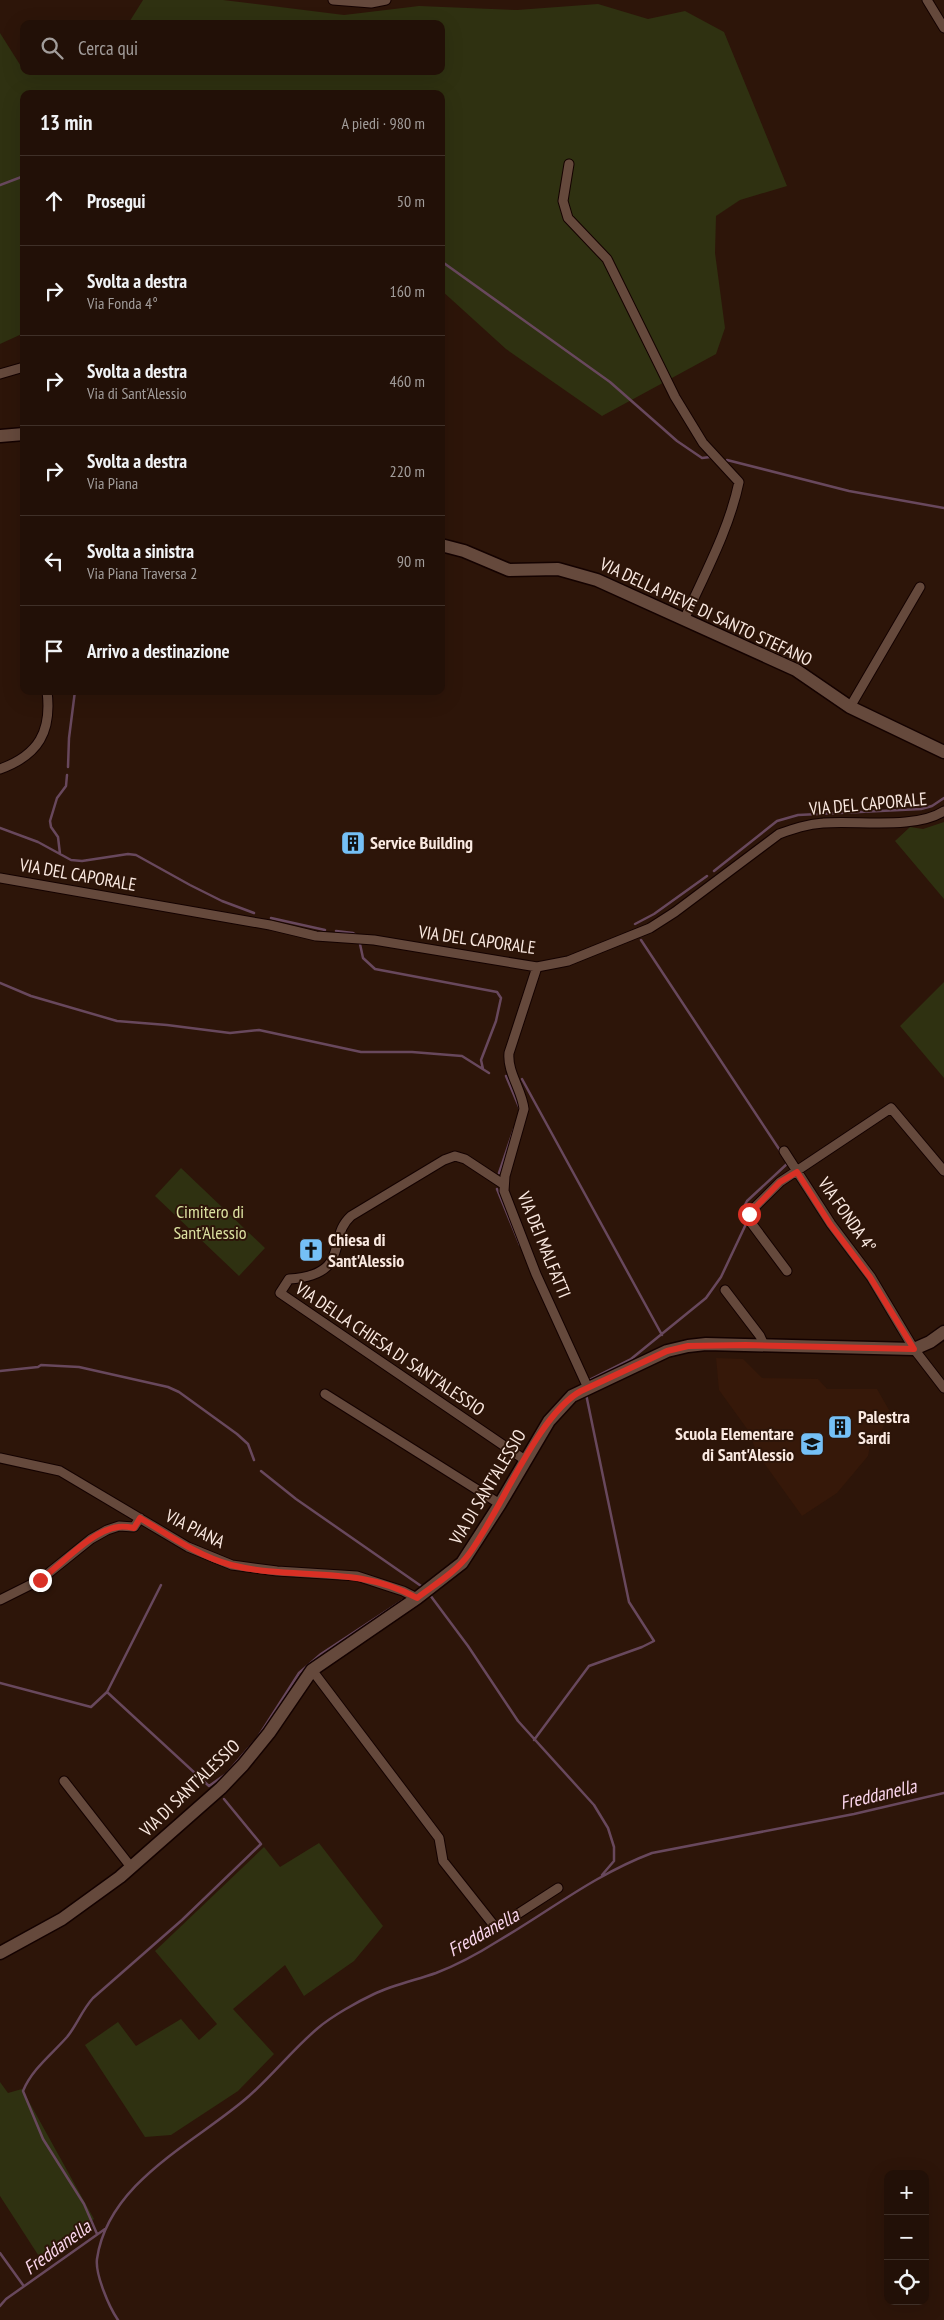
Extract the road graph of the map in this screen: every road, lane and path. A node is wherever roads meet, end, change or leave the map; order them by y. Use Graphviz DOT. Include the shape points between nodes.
graph roads {
  1 [pos="333,0"];
  2 [pos="386,0"];
  3 [pos="927,0"];
  4 [pos="944,28"];
  5 [pos="569,164"];
  6 [pos="20,368"];
  7 [pos="0,374"];
  8 [pos="20,434"];
  9 [pos="0,436"];
  10 [pos="445,545"];
  11 [pos="920,587"];
  12 [pos="684,620"];
  13 [pos="47,695"];
  14 [pos="850,707"];
  15 [pos="944,752"];
  16 [pos="0,769"];
  17 [pos="944,810"];
  18 [pos="0,878"];
  19 [pos="537,967"];
  20 [pos="784,1151"];
  21 [pos="944,1171"];
  22 [pos="797,1172"];
  23 [pos="503,1184"];
  24 [pos="787,1271"];
  25 [pos="725,1290"];
  26 [pos="944,1332"];
  27 [pos="764,1345"];
  28 [pos="914,1349"];
  29 [pos="585,1385"];
  30 [pos="944,1388"];
  31 [pos="325,1394"];
  32 [pos="0,1458"];
  33 [pos="525,1460"];
  34 [pos="500,1504"];
  35 [pos="140,1518"];
  36 [pos="417,1598"];
  37 [pos="0,1600"];
  38 [pos="312,1670"];
  39 [pos="64,1781"];
  40 [pos="131,1868"];
  41 [pos="558,1888"];
  42 [pos="0,1953"];
  1 -- 2 [label="street" via="371,3"];
  3 -- 4 [label="street"];
  5 -- 12 [label="street" via="563,201 568,218 608,259 675,397 702,443 739,482 718,545"];
  6 -- 7 [label="street"];
  8 -- 9 [label="street"];
  10 -- 12 [label="street, VIA DELLA PIEVE DI SANTO STEFANO" via="509,570 558,569 583,575"];
  11 -- 14 [label="street"];
  12 -- 14 [label="street, VIA DELLA PIEVE DI SANTO STEFANO" via="796,670"];
  13 -- 16 [label="street" via="49,709 44,735 21,759"];
  14 -- 15 [label="street, VIA DELLA PIEVE DI SANTO STEFANO"];
  17 -- 19 [label="street, VIA DEL CAPORALE" via="928,818 904,821 824,822 796,827 778,834 650,928 568,961"];
  18 -- 19 [label="street, VIA DEL CAPORALE" via="270,925 316,936 374,940"];
  19 -- 23 [label="street, VIA DEI MALFATTI" via="508,1052 508,1062 523,1099 524,1110"];
  20 -- 22 [label="street, VIA FONDA 4°"];
  21 -- 22 [label="street" via="891,1108"];
  22 -- 24 [label="street" via="780,1182 749,1214 751,1222"];
  22 -- 28 [label="street, VIA FONDA 4°" via="830,1224 870,1277"];
  23 -- 29 [label="street, VIA DEI MALFATTI" via="536,1274"];
  23 -- 33 [label="street, VIA DELLA CHIESA DI SANT'ALESSIO" via="465,1159 455,1156 444,1160 350,1216 340,1230 334,1256 320,1272 289,1279 280,1293"];
  25 -- 27 [label="street"];
  26 -- 28 [label="street, VIA DI SANT'ALESSIO"];
  27 -- 28 [label="street, VIA DI SANT'ALESSIO"];
  27 -- 29 [label="street, VIA DI SANT'ALESSIO" via="680,1347"];
  28 -- 30 [label="street, VIA FONDA 4°"];
  29 -- 33 [label="street, VIA DI SANT'ALESSIO" via="549,1421"];
  31 -- 34 [label="street"];
  32 -- 35 [label="street, VIA PIANA" via="60,1471"];
  33 -- 34 [label="street, VIA DI SANT'ALESSIO"];
  34 -- 36 [label="street, VIA DI SANT'ALESSIO" via="462,1563"];
  35 -- 36 [label="street, VIA PIANA" via="188,1547 232,1565 357,1576"];
  35 -- 37 [label="street" via="134,1528 119,1526 91,1539 40,1580"];
  36 -- 38 [label="street, VIA DI SANT'ALESSIO"];
  38 -- 40 [label="street, VIA DI SANT'ALESSIO" via="243,1765"];
  38 -- 41 [label="street" via="439,1838 443,1861 496,1928"];
  39 -- 40 [label="street"];
  40 -- 42 [label="street, VIA DI SANT'ALESSIO" via="62,1919"];
}
